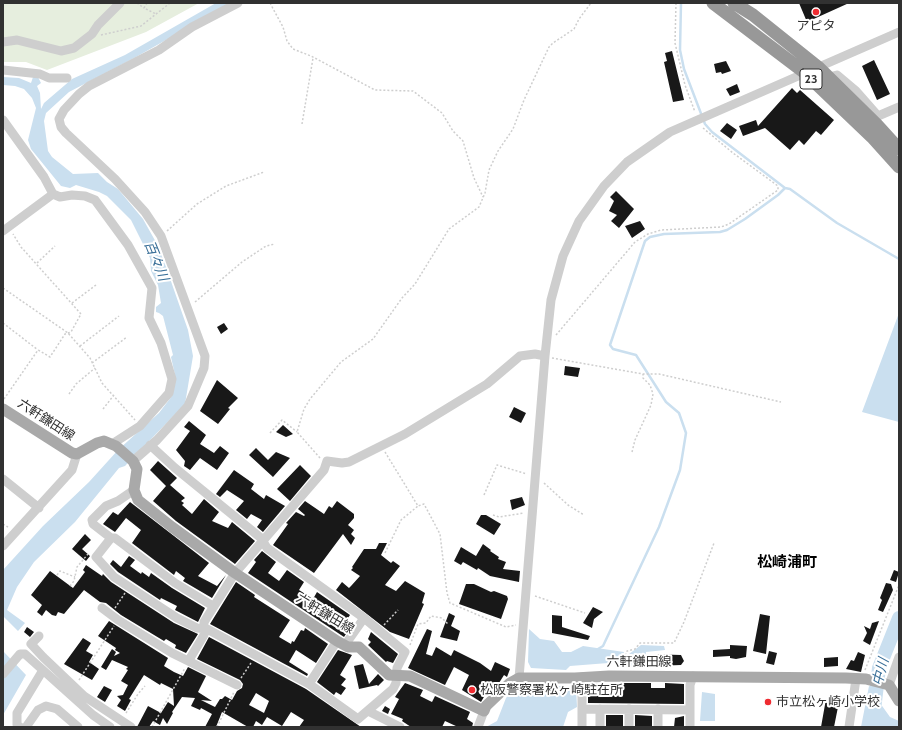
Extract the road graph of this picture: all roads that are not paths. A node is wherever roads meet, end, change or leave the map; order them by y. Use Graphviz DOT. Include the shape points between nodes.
graph roads {
  1 [pos="120,3"];
  2 [pos="238,3"];
  3 [pos="713,3"];
  4 [pos="734,3"];
  5 [pos="899,32"];
  6 [pos="3,42"];
  7 [pos="818,67"];
  8 [pos="3,70"];
  9 [pos="804,72"];
  10 [pos="829,77"];
  11 [pos="67,78"];
  12 [pos="899,107"];
  13 [pos="3,120"];
  14 [pos="899,149"];
  15 [pos="899,167"];
  16 [pos="53,194"];
  17 [pos="6,229"];
  18 [pos="545,356"];
  19 [pos="3,409"];
  20 [pos="114,445"];
  21 [pos="150,445"];
  22 [pos="77,454"];
  23 [pos="133,461"];
  24 [pos="3,479"];
  25 [pos="134,490"];
  26 [pos="39,508"];
  27 [pos="111,538"];
  28 [pos="262,543"];
  29 [pos="3,546"];
  30 [pos="235,573"];
  31 [pos="213,606"];
  32 [pos="102,608"];
  33 [pos="364,618"];
  34 [pos="204,629"];
  35 [pos="39,636"];
  36 [pos="341,643"];
  37 [pos="899,657"];
  38 [pos="189,660"];
  39 [pos="43,670"];
  40 [pos="3,674"];
  41 [pos="397,676"];
  42 [pos="693,676"];
  43 [pos="578,678"];
  44 [pos="523,679"];
  45 [pos="861,679"];
  46 [pos="309,684"];
  47 [pos="237,685"];
  48 [pos="889,685"];
  49 [pos="899,701"];
  50 [pos="582,708"];
  51 [pos="600,709"];
  52 [pos="629,709"];
  53 [pos="658,710"];
  54 [pos="690,710"];
  55 [pos="368,711"];
  56 [pos="484,711"];
  57 [pos="358,719"];
  58 [pos="19,727"];
  59 [pos="78,727"];
  60 [pos="110,727"];
  61 [pos="131,727"];
  62 [pos="352,727"];
  63 [pos="400,727"];
  64 [pos="478,727"];
  65 [pos="581,727"];
  66 [pos="600,727"];
  67 [pos="629,727"];
  68 [pos="658,727"];
  69 [pos="690,727"];
  70 [pos="849,727"];
  1 -- 6 [label="street" via="92,34 74,48 61,50 17,40"];
  2 -- 21 [label="street" via="192,27 159,50 89,86 64,110 59,119 66,133 115,178 145,212 161,236 205,356 204,368 188,406"];
  3 -- 9 [label="highway, 23"];
  4 -- 7 [label="highway, 23"];
  5 -- 7 [label="street"];
  7 -- 9 [label="street"];
  7 -- 10 [label="highway, 23"];
  8 -- 11 [label="street" via="40,74 49,78"];
  9 -- 15 [label="highway, 23" via="872,137"];
  9 -- 18 [label="street" via="670,132 638,153 614,175 579,221 563,256 553,290"];
  10 -- 12 [label="street" via="837,75 856,91 878,116"];
  10 -- 14 [label="highway, 23"];
  13 -- 16 [label="street" via="44,177"];
  16 -- 17 [label="street"];
  16 -- 20 [label="street" via="60,197 85,196 94,200 128,245 152,288 148,318 161,343 172,380 169,393 140,426"];
  18 -- 28 [label="street" via="520,356 487,384 405,434 349,462 327,461 324,470"];
  18 -- 44 [label="street" via="523,622"];
  19 -- 22 [label="main road, 六軒鎌田線"];
  20 -- 22 [label="main road, 六軒鎌田線" via="104,441"];
  20 -- 23 [label="main road"];
  21 -- 23 [label="street"];
  21 -- 28 [label="street" via="261,538"];
  22 -- 26 [label="street" via="72,470"];
  23 -- 25 [label="main road" via="137,469"];
  24 -- 26 [label="street"];
  25 -- 27 [label="street" via="106,506 92,520 93,524"];
  25 -- 30 [label="main road, 六軒鎌田線" via="138,500"];
  26 -- 29 [label="street"];
  27 -- 31 [label="street" via="115,538 175,583"];
  27 -- 34 [label="street" via="96,557 114,577 177,618"];
  28 -- 30 [label="street"];
  28 -- 33 [label="street"];
  30 -- 31 [label="street"];
  30 -- 36 [label="main road, 六軒鎌田線"];
  31 -- 34 [label="street" via="204,622"];
  32 -- 38 [label="street" via="172,653"];
  33 -- 36 [label="street"];
  33 -- 41 [label="street" via="405,652 397,668"];
  34 -- 38 [label="street" via="204,635"];
  34 -- 46 [label="street"];
  35 -- 61 [label="street" via="31,644 84,696"];
  36 -- 41 [label="main road, 六軒鎌田線" via="359,647 390,676"];
  36 -- 46 [label="street"];
  37 -- 48 [label="street"];
  38 -- 47 [label="street"];
  39 -- 40 [label="street" via="25,654 20,654"];
  39 -- 58 [label="street" via="17,713"];
  39 -- 60 [label="street"];
  41 -- 55 [label="street" via="393,689"];
  41 -- 56 [label="main road, 六軒鎌田線" via="410,676"];
  42 -- 43 [label="main road, 六軒鎌田線"];
  42 -- 45 [label="main road, 六軒鎌田線"];
  42 -- 54 [label="street" via="690,685"];
  43 -- 44 [label="main road, 六軒鎌田線"];
  43 -- 50 [label="street"];
  44 -- 56 [label="main road" via="510,683"];
  45 -- 48 [label="main road, 六軒鎌田線"];
  45 -- 70 [label="street"];
  46 -- 57 [label="street"];
  48 -- 49 [label="main road"];
  50 -- 51 [label="street"];
  50 -- 65 [label="street"];
  51 -- 52 [label="street"];
  51 -- 66 [label="street"];
  52 -- 53 [label="street"];
  52 -- 67 [label="street"];
  53 -- 54 [label="street"];
  53 -- 68 [label="street"];
  54 -- 69 [label="street"];
  55 -- 57 [label="street"];
  55 -- 63 [label="street"];
  56 -- 64 [label="street"];
  57 -- 62 [label="street"];
  58 -- 59 [label="street" via="46,706 57,708"];
}
